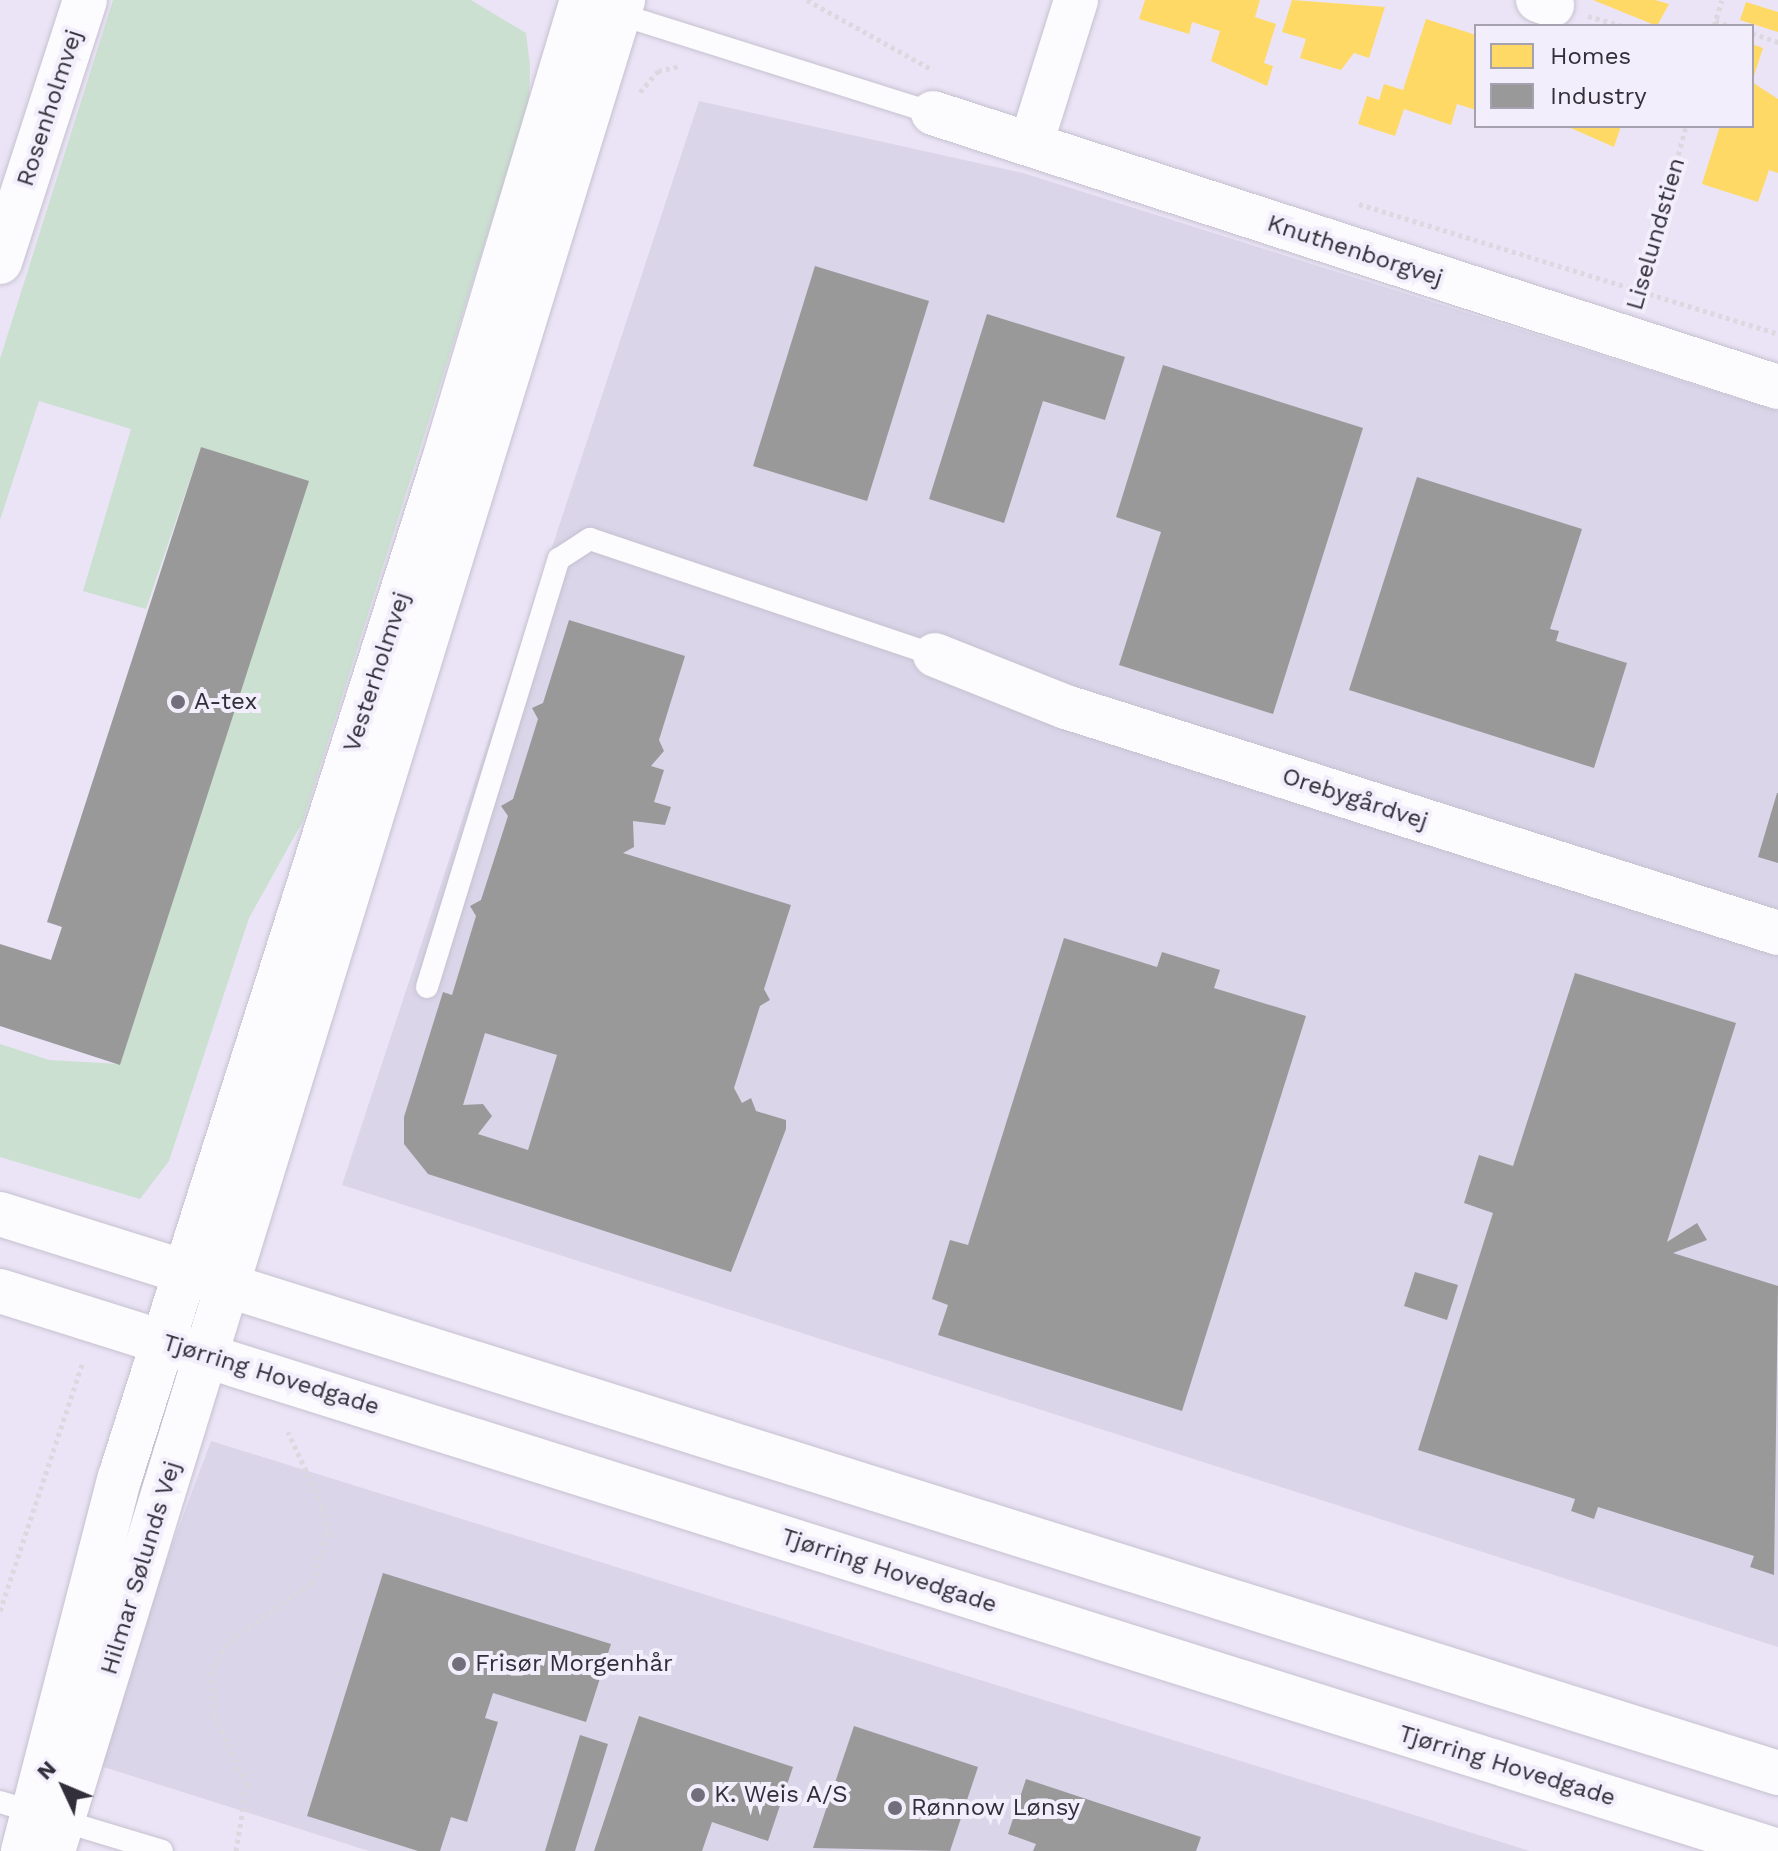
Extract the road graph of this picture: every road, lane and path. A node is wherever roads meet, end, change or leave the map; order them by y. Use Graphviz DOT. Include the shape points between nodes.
graph roads {
  1 [pos="85,0"];
  2 [pos="807,0"];
  3 [pos="1076,0"];
  4 [pos="1722,0"];
  5 [pos="597,3"];
  6 [pos="1714,24"];
  7 [pos="1754,34"];
  8 [pos="1778,42"];
  9 [pos="938,93"];
  10 [pos="1685,128"];
  11 [pos="1031,144"];
  12 [pos="1342,199"];
  13 [pos="0,262"];
  14 [pos="1641,292"];
  15 [pos="1778,334"];
  16 [pos="1625,341"];
  17 [pos="1778,387"];
  18 [pos="935,655"];
  19 [pos="1778,933"];
  20 [pos="427,987"];
  21 [pos="0,1214"];
  22 [pos="187,1272"];
  23 [pos="228,1285"];
  24 [pos="0,1291"];
  25 [pos="110,1325"];
  26 [pos="163,1341"];
  27 [pos="207,1354"];
  28 [pos="288,1432"];
  29 [pos="0,1611"];
  30 [pos="1778,1773"];
  31 [pos="34,1828"];
  32 [pos="162,1851"];
  33 [pos="236,1851"];
  34 [pos="1778,1851"];
  1 -- 13 [label="street, Rosenholmvej"];
  2 -- 9 [label="path"];
  3 -- 11 [label="street"];
  4 -- 6 [label="path"];
  5 -- 9 [label="lane"];
  5 -- 22 [label="street, Vesterholmvej"];
  5 -- 23 [label="street, Vesterholmvej"];
  7 -- 8 [label="path"];
  9 -- 11 [label="street, Knuthenborgvej"];
  10 -- 14 [label="path, Liselundstien"];
  11 -- 16 [label="street, Knuthenborgvej"];
  12 -- 14 [label="path"];
  14 -- 15 [label="path"];
  14 -- 16 [label="path, Liselundstien"];
  16 -- 17 [label="street, Knuthenborgvej"];
  18 -- 19 [label="street, Orebygårdvej" via="1066,707"];
  18 -- 20 [label="lane" via="590,539 559,559"];
  21 -- 22 [label="street"];
  22 -- 23 [label="street"];
  22 -- 26 [label="street, Vesterholmvej"];
  23 -- 27 [label="street, Hilmar Sølunds Vej"];
  23 -- 30 [label="street"];
  24 -- 25 [label="street, Tjørring Hovedgade"];
  25 -- 26 [label="street, Tjørring Hovedgade"];
  25 -- 29 [label="path" via="83,1358"];
  26 -- 27 [label="street, Tjørring Hovedgade"];
  26 -- 31 [label="street, Hilmar Sølunds Vej"];
  27 -- 31 [label="street, Hilmar Sølunds Vej"];
  27 -- 34 [label="street, Tjørring Hovedgade"];
  28 -- 33 [label="path" via="323,1507 327,1534 312,1583 229,1641 213,1667 214,1715 247,1784"];
  31 -- 32 [label="lane"];
}
